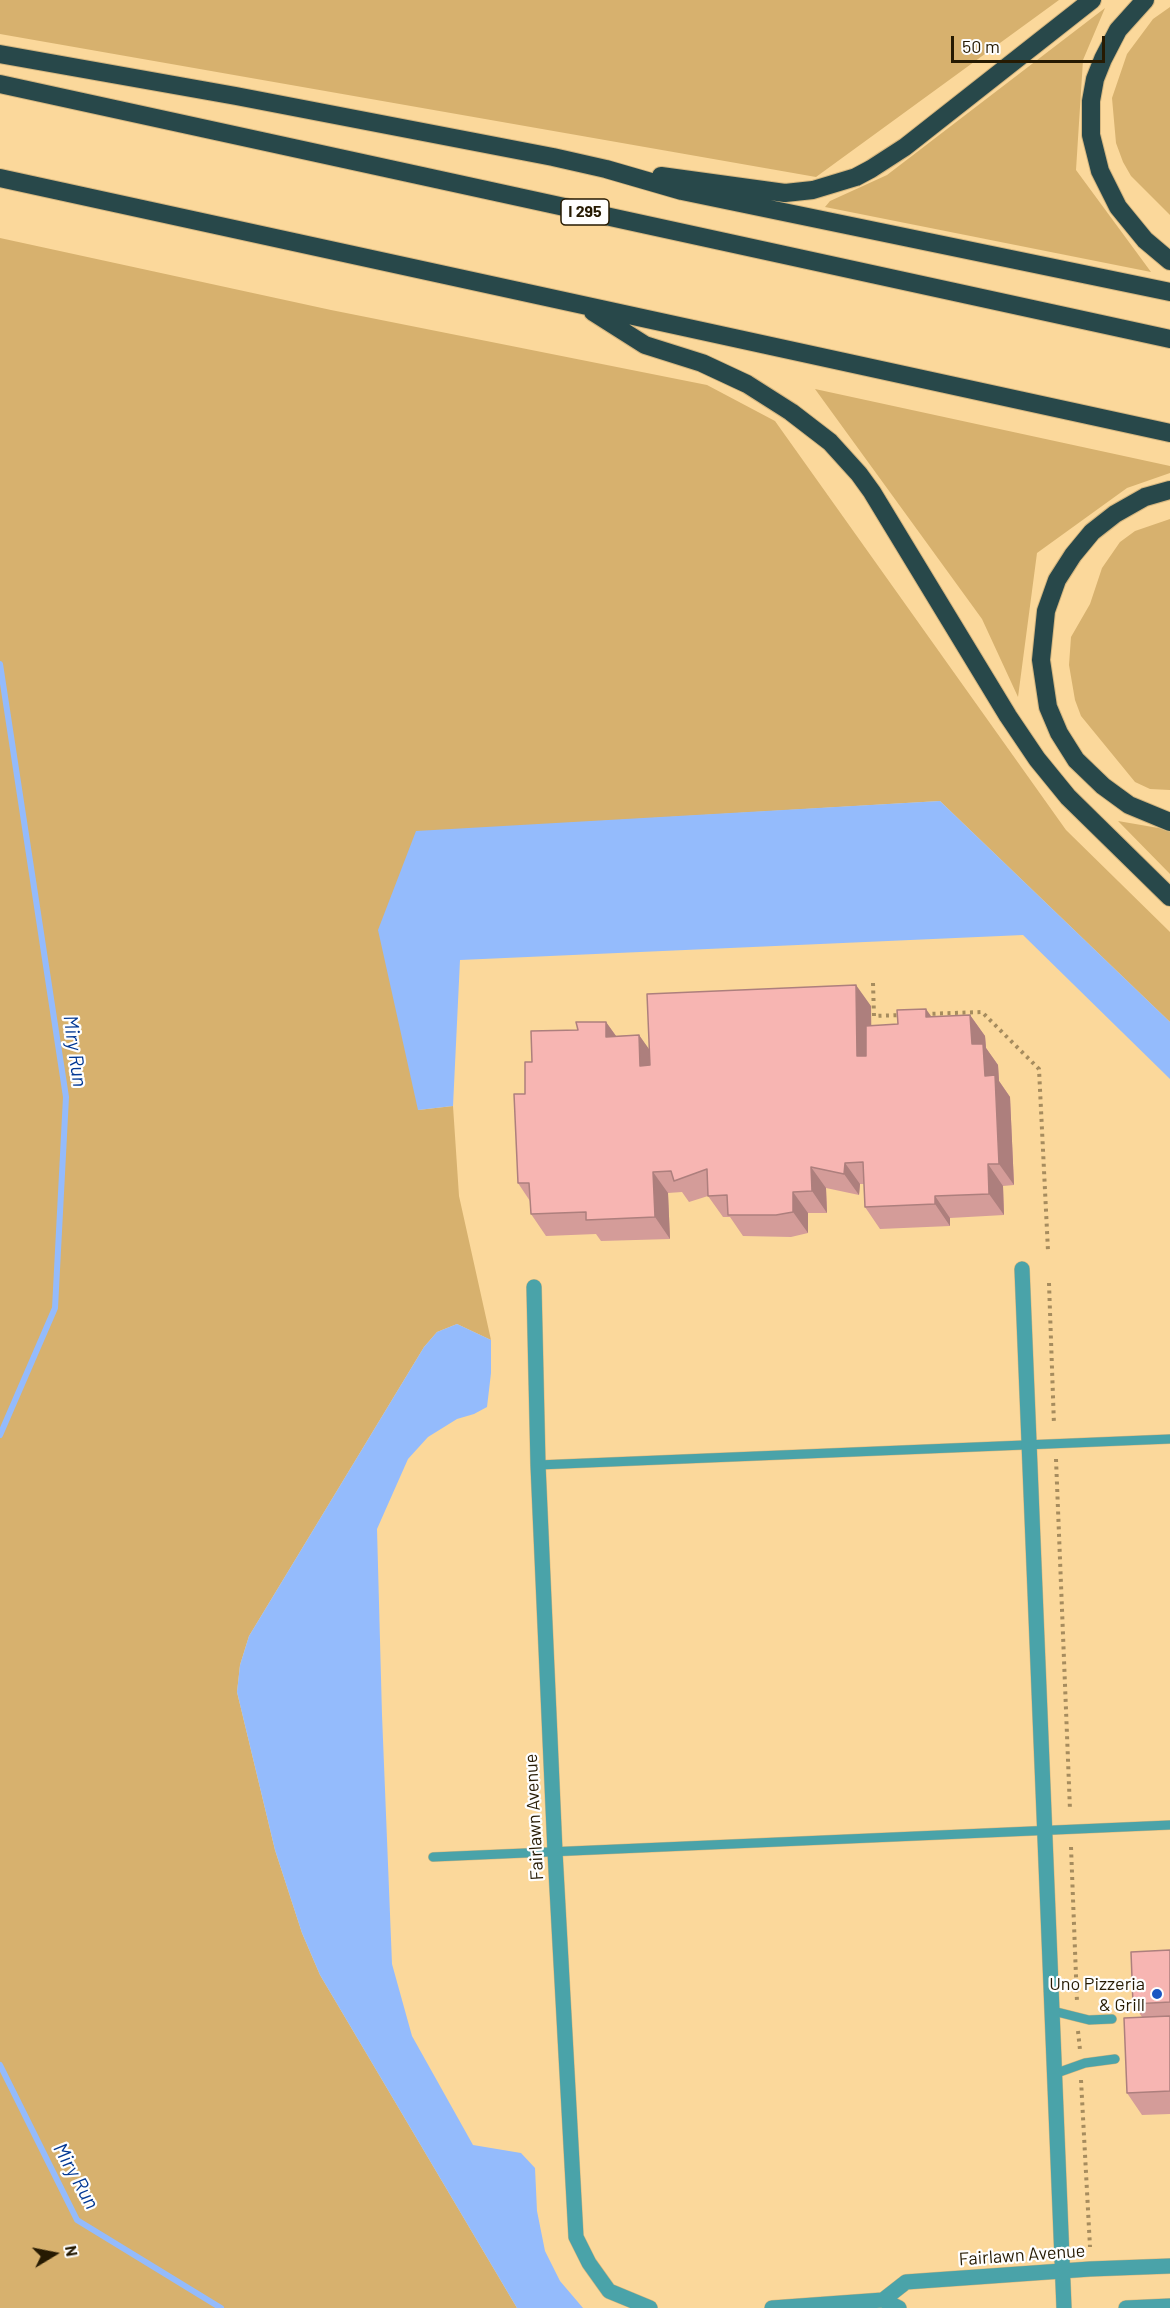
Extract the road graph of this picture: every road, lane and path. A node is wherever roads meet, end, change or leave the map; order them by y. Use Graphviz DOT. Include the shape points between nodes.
graph roads {
  1 [pos="1092,0"];
  2 [pos="1145,0"];
  3 [pos="0,54"];
  4 [pos="0,84"];
  5 [pos="606,168"];
  6 [pos="0,178"];
  7 [pos="1170,261"];
  8 [pos="1170,292"];
  9 [pos="582,305"];
  10 [pos="1170,339"];
  11 [pos="1170,434"];
  12 [pos="1170,490"];
  13 [pos="1170,822"];
  14 [pos="1170,897"];
  15 [pos="873,983"];
  16 [pos="907,1015"];
  17 [pos="918,1015"];
  18 [pos="1048,1251"];
  19 [pos="1022,1269"];
  20 [pos="1050,1283"];
  21 [pos="534,1287"];
  22 [pos="1054,1425"];
  23 [pos="1170,1439"];
  24 [pos="1028,1445"];
  25 [pos="1056,1459"];
  26 [pos="538,1465"];
  27 [pos="1070,1810"];
  28 [pos="1170,1825"];
  29 [pos="1044,1831"];
  30 [pos="1071,1847"];
  31 [pos="555,1852"];
  32 [pos="433,1857"];
  33 [pos="1077,2003"];
  34 [pos="1053,2011"];
  35 [pos="1112,2019"];
  36 [pos="1078,2031"];
  37 [pos="1080,2051"];
  38 [pos="1114,2059"];
  39 [pos="1054,2074"];
  40 [pos="1081,2075"];
  41 [pos="1090,2247"];
  42 [pos="1170,2266"];
  43 [pos="1063,2271"];
  44 [pos="883,2300"];
  45 [pos="1170,2306"];
  46 [pos="650,2308"];
  47 [pos="772,2308"];
  48 [pos="899,2308"];
  49 [pos="1064,2308"];
  50 [pos="1126,2308"];
  1 -- 5 [label="highway" via="905,147 843,182 785,193"];
  2 -- 7 [label="highway" via="1118,30 1103,59 1093,90 1091,135 1100,171 1118,207 1145,240"];
  3 -- 5 [label="highway"];
  4 -- 10 [label="highway, I 295"];
  5 -- 8 [label="highway" via="682,191"];
  6 -- 9 [label="highway"];
  9 -- 11 [label="highway"];
  9 -- 14 [label="highway" via="645,345 702,363 747,384 830,442 872,492 1042,765 1076,805"];
  12 -- 13 [label="highway" via="1145,497 1115,514 1081,544 1057,580 1046,611 1041,660 1048,706 1076,760 1129,806"];
  15 -- 16 [label="path" via="874,1016"];
  17 -- 18 [label="path" via="982,1012 1039,1069"];
  19 -- 24 [label="street"];
  20 -- 22 [label="path"];
  21 -- 26 [label="street, Fairlawn Avenue"];
  23 -- 24 [label="lane"];
  24 -- 26 [label="lane"];
  24 -- 29 [label="street"];
  25 -- 27 [label="path"];
  26 -- 31 [label="street, Fairlawn Avenue"];
  28 -- 29 [label="lane"];
  29 -- 31 [label="lane"];
  29 -- 34 [label="street"];
  30 -- 33 [label="path"];
  31 -- 32 [label="lane"];
  31 -- 46 [label="street, Fairlawn Avenue" via="576,2237 609,2291"];
  34 -- 35 [label="lane" via="1089,2020"];
  34 -- 39 [label="street"];
  36 -- 37 [label="path"];
  38 -- 39 [label="lane" via="1085,2063"];
  39 -- 43 [label="street"];
  40 -- 41 [label="path"];
  42 -- 43 [label="street, Fairlawn Avenue"];
  43 -- 44 [label="street, Fairlawn Avenue" via="906,2282"];
  43 -- 49 [label="street"];
  44 -- 47 [label="street"];
  44 -- 48 [label="street"];
  45 -- 50 [label="street"];
}
